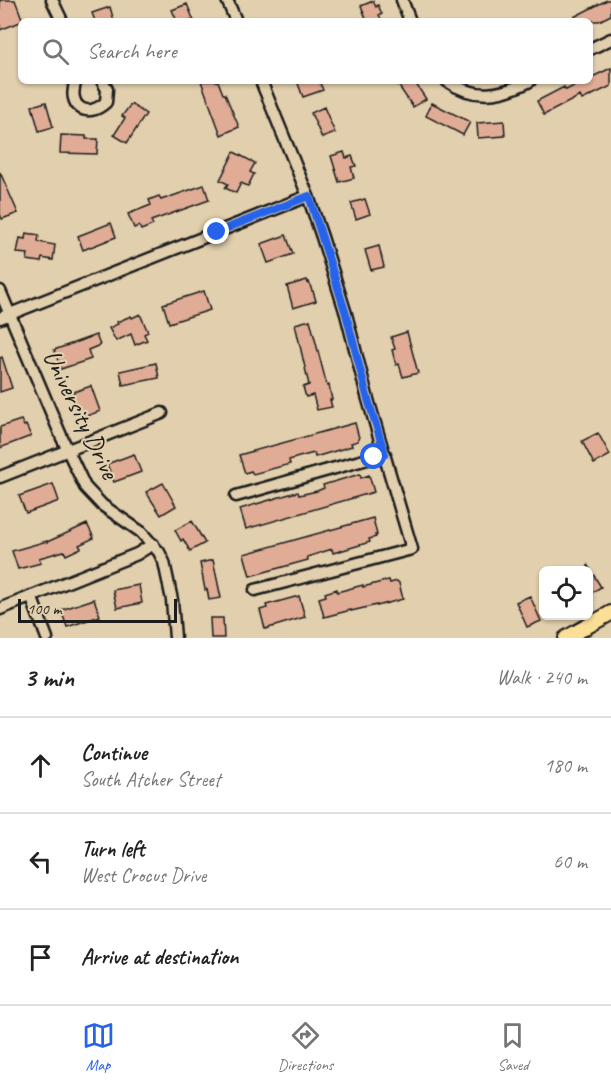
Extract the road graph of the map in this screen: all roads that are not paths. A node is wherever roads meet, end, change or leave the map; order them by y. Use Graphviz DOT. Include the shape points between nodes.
graph roads {
  1 [pos="52,0"];
  2 [pos="227,0"];
  3 [pos="402,0"];
  4 [pos="61,18"];
  5 [pos="235,18"];
  6 [pos="409,18"];
  7 [pos="611,39"];
  8 [pos="593,48"];
  9 [pos="75,84"];
  10 [pos="104,84"];
  11 [pos="262,84"];
  12 [pos="452,84"];
  13 [pos="524,84"];
  14 [pos="309,196"];
  15 [pos="0,291"];
  16 [pos="5,316"];
  17 [pos="162,413"];
  18 [pos="68,450"];
  19 [pos="385,454"];
  20 [pos="0,477"];
  21 [pos="236,496"];
  22 [pos="153,544"];
  23 [pos="255,590"];
  24 [pos="31,596"];
  25 [pos="0,609"];
  26 [pos="611,613"];
  27 [pos="46,638"];
  28 [pos="175,638"];
  29 [pos="566,638"];
  1 -- 4 [label="street"];
  2 -- 5 [label="street"];
  3 -- 6 [label="street"];
  7 -- 8 [label="street"];
  9 -- 10 [label="street" via="74,100 90,110 106,102"];
  11 -- 14 [label="street"];
  12 -- 13 [label="street" via="466,92 491,94"];
  14 -- 16 [label="street"];
  14 -- 19 [label="street"];
  15 -- 16 [label="street, University Drive"];
  16 -- 18 [label="street, University Drive"];
  17 -- 18 [label="street"];
  18 -- 20 [label="street"];
  18 -- 22 [label="street, University Drive" via="85,487"];
  19 -- 21 [label="street"];
  19 -- 23 [label="street" via="412,549"];
  22 -- 24 [label="street"];
  22 -- 28 [label="street, University Drive" via="164,562"];
  24 -- 25 [label="street"];
  24 -- 27 [label="street"];
  26 -- 29 [label="main road"];
}
